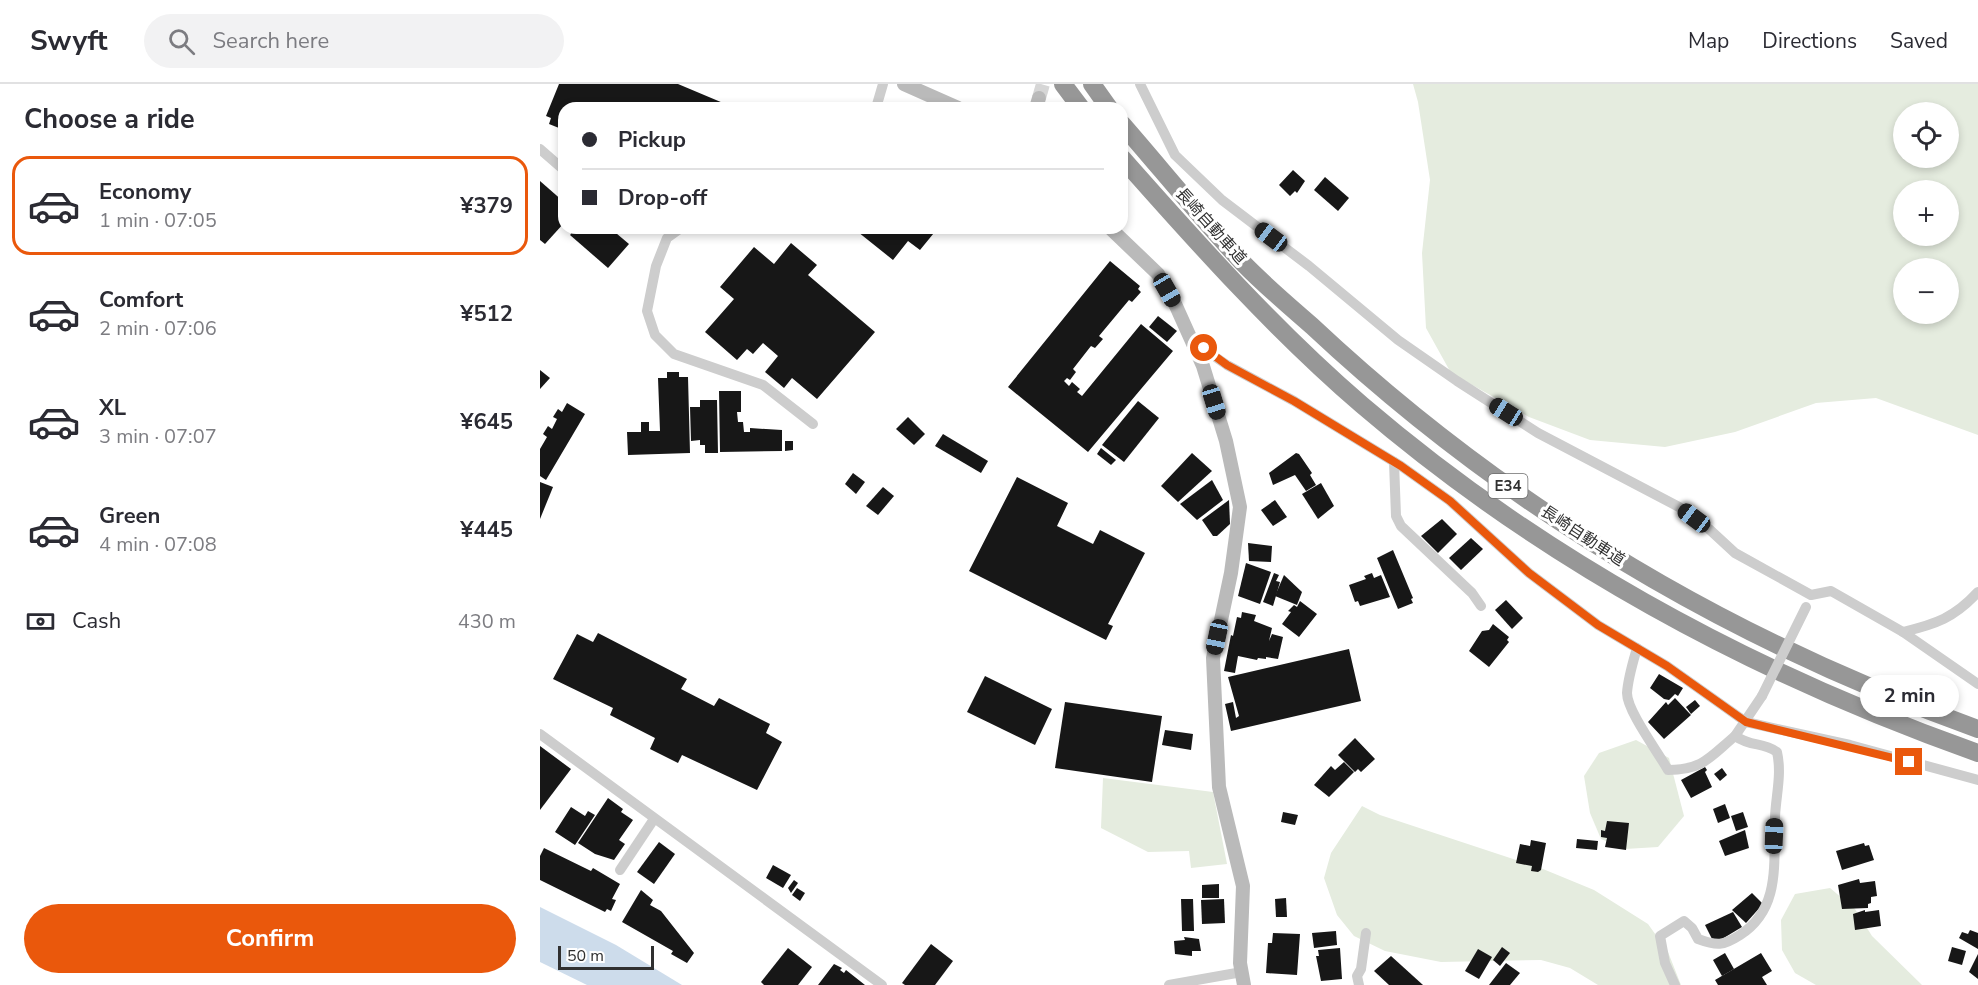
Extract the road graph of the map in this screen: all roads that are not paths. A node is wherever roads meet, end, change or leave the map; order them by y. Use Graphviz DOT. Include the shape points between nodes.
graph roads {
  1 [pos="884,84"];
  2 [pos="904,84"];
  3 [pos="1063,84"];
  4 [pos="1092,84"];
  5 [pos="1140,84"];
  6 [pos="878,102"];
  7 [pos="944,102"];
  8 [pos="1076,102"];
  9 [pos="1105,102"];
  10 [pos="1128,131"];
  11 [pos="540,149"];
  12 [pos="558,165"];
  13 [pos="1128,165"];
  14 [pos="673,234"];
  15 [pos="1116,234"];
  16 [pos="1192,341"];
  17 [pos="813,424"];
  18 [pos="1394,462"];
  19 [pos="1978,592"];
  20 [pos="1811,595"];
  21 [pos="1481,606"];
  22 [pos="1903,632"];
  23 [pos="1637,648"];
  24 [pos="1978,684"];
  25 [pos="1746,722"];
  26 [pos="1978,729"];
  27 [pos="540,734"];
  28 [pos="1735,736"];
  29 [pos="1978,753"];
  30 [pos="1978,780"];
  31 [pos="654,819"];
  32 [pos="620,870"];
  33 [pos="1366,933"];
  34 [pos="1243,978"];
  35 [pos="882,985"];
  36 [pos="1169,985"];
  37 [pos="1359,985"];
  38 [pos="1675,985"];
  1 -- 6 [label="street"];
  2 -- 7 [label="street"];
  3 -- 8 [label="highway"];
  4 -- 9 [label="highway"];
  5 -- 20 [label="street" via="1175,155 1222,200 1398,340 1538,433 1679,507 1735,553"];
  10 -- 26 [label="highway, 長崎自動車道 / E34" via="1242,261 1377,387 1476,465 1614,559 1759,639 1909,705"];
  11 -- 12 [label="street"];
  13 -- 29 [label="highway, 長崎自動車道 / E34" via="1227,277 1362,405 1463,484 1602,579 1749,659 1902,726"];
  14 -- 17 [label="street" via="667,238 656,266 647,311 655,335 674,354 763,385"];
  15 -- 16 [label="street" via="1158,274"];
  16 -- 18 [label="street"];
  16 -- 34 [label="street" via="1226,441 1240,507 1213,658 1218,787 1243,886"];
  18 -- 21 [label="street" via="1396,516 1401,526"];
  18 -- 23 [label="street" via="1450,501 1529,573 1598,625"];
  19 -- 22 [label="street" via="1940,623"];
  20 -- 22 [label="street" via="1831,591"];
  20 -- 25 [label="street, bridge"];
  22 -- 24 [label="street"];
  23 -- 25 [label="street"];
  23 -- 28 [label="street" via="1627,696 1634,716 1668,770 1689,771"];
  25 -- 28 [label="street"];
  25 -- 30 [label="street"];
  27 -- 31 [label="street"];
  28 -- 38 [label="street" via="1748,745 1767,746 1777,752 1780,767 1773,893 1751,928 1727,943 1717,946 1698,939 1684,921 1660,936 1665,963"];
  31 -- 32 [label="street"];
  31 -- 35 [label="street"];
  33 -- 37 [label="street" via="1357,976"];
  34 -- 36 [label="street"];
}
